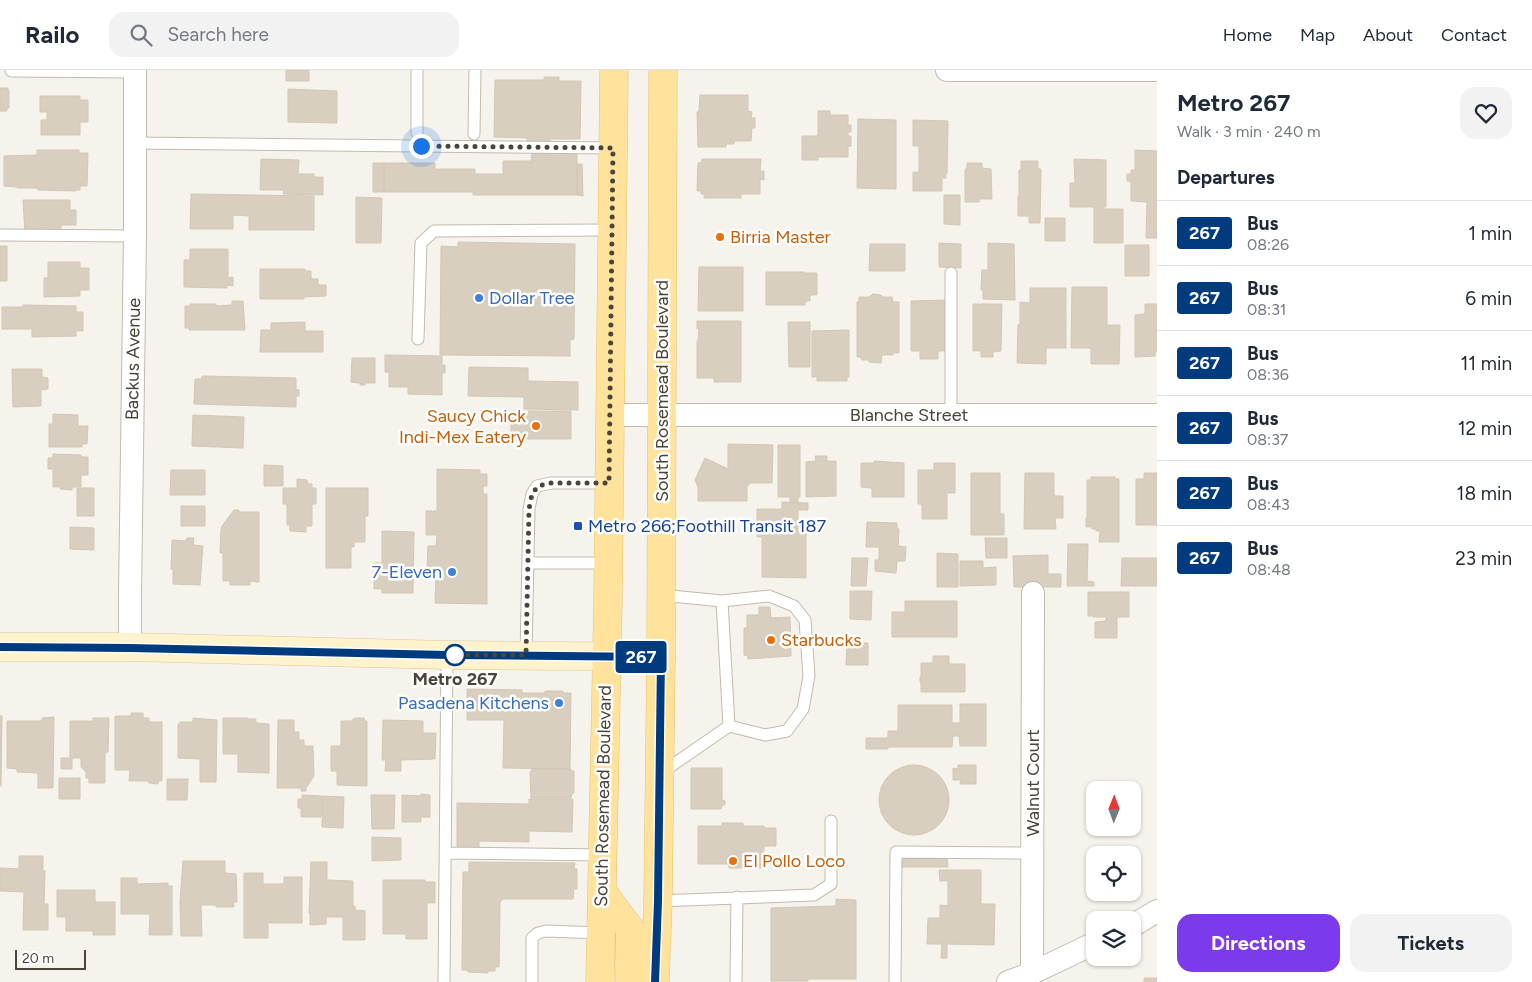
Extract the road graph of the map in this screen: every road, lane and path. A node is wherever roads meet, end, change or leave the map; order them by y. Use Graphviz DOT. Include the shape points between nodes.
graph roads {
  1 [pos="11,70"];
  2 [pos="417,70"];
  3 [pos="475,70"];
  4 [pos="614,70"];
  5 [pos="663,70"];
  6 [pos="947,70"];
  7 [pos="1157,70"];
  8 [pos="135,71"];
  9 [pos="417,133"];
  10 [pos="474,134"];
  11 [pos="135,143"];
  12 [pos="613,148"];
  13 [pos="612,230"];
  14 [pos="0,235"];
  15 [pos="135,236"];
  16 [pos="952,273"];
  17 [pos="418,339"];
  18 [pos="662,414"];
  19 [pos="609,415"];
  20 [pos="951,415"];
  21 [pos="1157,415"];
  22 [pos="609,483"];
  23 [pos="608,562"];
  24 [pos="528,563"];
  25 [pos="1033,593"];
  26 [pos="661,595"];
  27 [pos="722,601"];
  28 [pos="0,647"];
  29 [pos="130,648"];
  30 [pos="448,655"];
  31 [pos="526,655"];
  32 [pos="606,656"];
  33 [pos="661,657"];
  34 [pos="729,726"];
  35 [pos="660,774"];
  36 [pos="831,821"];
  37 [pos="1032,852"];
  38 [pos="446,853"];
  39 [pos="602,855"];
  40 [pos="602,891"];
  41 [pos="737,897"];
  42 [pos="658,901"];
  43 [pos="1157,911"];
  44 [pos="1141,921"];
  45 [pos="601,933"];
  46 [pos="1086,948"];
  47 [pos="1032,973"];
  48 [pos="444,982"];
  49 [pos="532,982"];
  50 [pos="600,982"];
  51 [pos="630,982"];
  52 [pos="655,982"];
  53 [pos="736,982"];
  54 [pos="895,982"];
  55 [pos="1008,982"];
  1 -- 8 [label="lane"];
  2 -- 9 [label="lane"];
  3 -- 10 [label="lane"];
  4 -- 12 [label="main road, South Rosemead Boulevard"];
  5 -- 18 [label="main road, South Rosemead Boulevard"];
  6 -- 7 [label="street"];
  8 -- 11 [label="street, Backus Avenue"];
  11 -- 12 [label="lane"];
  11 -- 15 [label="street, Backus Avenue"];
  12 -- 13 [label="main road, South Rosemead Boulevard"];
  13 -- 17 [label="lane" via="434,231 421,243"];
  13 -- 19 [label="main road, South Rosemead Boulevard"];
  14 -- 15 [label="lane"];
  15 -- 29 [label="street, Backus Avenue"];
  16 -- 20 [label="lane"];
  18 -- 19 [label="street, Blanche Street"];
  18 -- 20 [label="street, Blanche Street"];
  18 -- 26 [label="main road, South Rosemead Boulevard"];
  19 -- 22 [label="main road, South Rosemead Boulevard"];
  20 -- 21 [label="street, Blanche Street"];
  22 -- 23 [label="main road, South Rosemead Boulevard"];
  22 -- 24 [label="lane" via="538,486 532,494 529,509"];
  23 -- 24 [label="lane"];
  23 -- 32 [label="main road, South Rosemead Boulevard"];
  24 -- 31 [label="lane"];
  25 -- 37 [label="street, Walnut Court"];
  26 -- 27 [label="lane"];
  26 -- 33 [label="main road, South Rosemead Boulevard"];
  27 -- 34 [label="lane"];
  27 -- 34 [label="lane" via="768,596 794,606 805,620 809,676 803,709 787,731 765,735"];
  28 -- 29 [label="main road"];
  29 -- 30 [label="main road"];
  30 -- 31 [label="main road"];
  30 -- 38 [label="lane"];
  31 -- 32 [label="main road"];
  32 -- 33 [label="main road"];
  32 -- 39 [label="main road, South Rosemead Boulevard"];
  33 -- 35 [label="main road, South Rosemead Boulevard"];
  34 -- 35 [label="lane"];
  35 -- 42 [label="main road, South Rosemead Boulevard"];
  36 -- 41 [label="lane" via="831,884 814,895"];
  37 -- 47 [label="street, Walnut Court"];
  37 -- 54 [label="lane" via="896,852"];
  38 -- 39 [label="lane"];
  38 -- 48 [label="lane"];
  39 -- 40 [label="main road, South Rosemead Boulevard"];
  40 -- 45 [label="main road, South Rosemead Boulevard"];
  40 -- 51 [label="main road" via="630,929"];
  41 -- 42 [label="lane"];
  41 -- 53 [label="lane"];
  42 -- 52 [label="main road, South Rosemead Boulevard"];
  43 -- 44 [label="street"];
  45 -- 49 [label="lane" via="538,933 532,938"];
  45 -- 50 [label="main road, South Rosemead Boulevard"];
  46 -- 47 [label="street"];
  47 -- 55 [label="street"];
}
